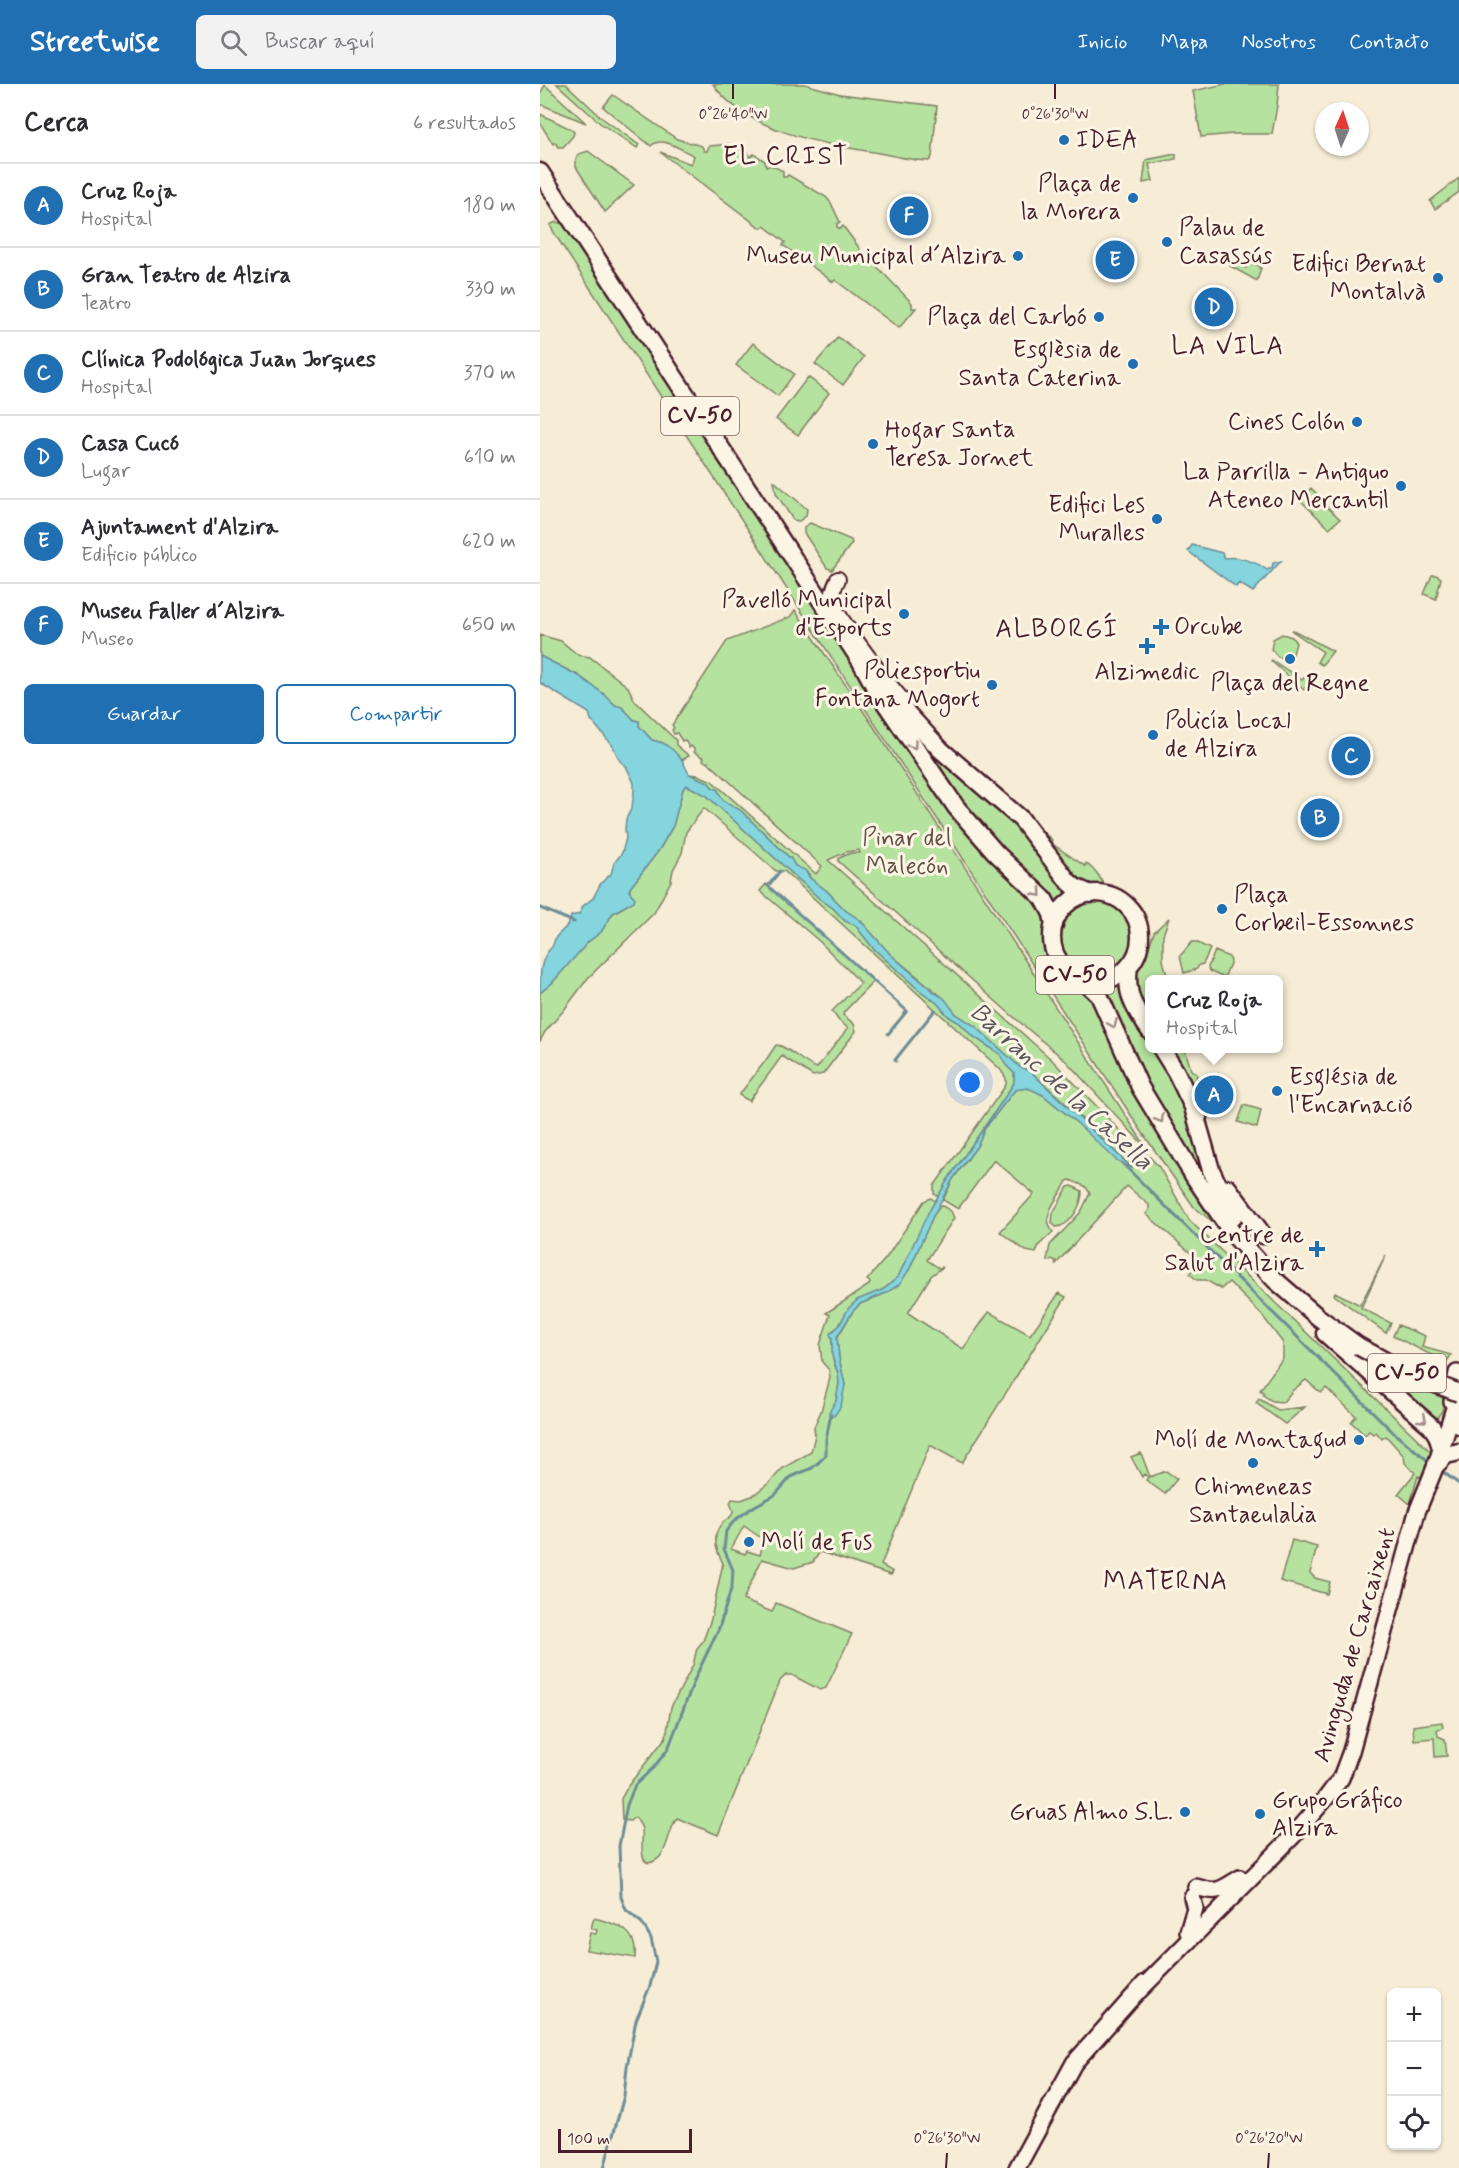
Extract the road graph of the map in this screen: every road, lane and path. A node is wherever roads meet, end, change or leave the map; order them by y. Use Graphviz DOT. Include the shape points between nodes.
graph roads {
  1 [pos="540,172"];
  2 [pos="838,579"];
  3 [pos="860,660"];
  4 [pos="1021,819"];
  5 [pos="1091,894"];
  6 [pos="1054,925"];
  7 [pos="1129,966"];
  8 [pos="1083,979"];
  9 [pos="1145,1025"];
  10 [pos="1164,1053"];
  11 [pos="1193,1107"];
  12 [pos="1263,1235"];
  13 [pos="1275,1280"];
  14 [pos="1296,1298"];
  15 [pos="1457,1373"];
  16 [pos="1458,1397"];
  17 [pos="1454,1424"];
  18 [pos="1459,1452"];
  19 [pos="1440,1456"];
  20 [pos="1312,1812"];
  21 [pos="1278,1851"];
  22 [pos="1239,1878"];
  23 [pos="1194,1892"];
  24 [pos="1213,1907"];
  25 [pos="1188,1932"];
  26 [pos="1182,1948"];
  27 [pos="1139,1991"];
  28 [pos="1017,2168"];
  1 -- 3 [label="main road, CV-50"];
  2 -- 4 [label="street" via="833,602 898,696"];
  3 -- 4 [label="main road, CV-50" via="941,750"];
  3 -- 6 [label="main road, CV-50, one-way" via="956,807 989,846 1044,898"];
  4 -- 5 [label="main road, CV-50" via="1068,881"];
  5 -- 6 [label="main road, CV-50" via="1068,904"];
  5 -- 7 [label="main road, CV-50" via="1118,899 1134,914 1140,940"];
  6 -- 8 [label="main road, CV-50" via="1053,947 1057,957 1064,967"];
  7 -- 8 [label="main road, CV-50" via="1103,980"];
  7 -- 9 [label="main road, CV-50" via="1128,993"];
  8 -- 13 [label="main road, CV-50, one-way" via="1102,1001 1137,1082 1195,1178 1233,1234"];
  10 -- 11 [label="main road, CV-50"];
  11 -- 12 [label="main road" via="1228,1188"];
  11 -- 14 [label="main road, CV-50" via="1211,1170 1227,1207 1259,1256"];
  13 -- 14 [label="main road, CV-50"];
  13 -- 19 [label="main road, one-way" via="1298,1308 1347,1354 1431,1426 1437,1435"];
  14 -- 16 [label="main road, CV-50, bridge" via="1358,1346"];
  15 -- 17 [label="main road, Avinguda de Carcaixent"];
  16 -- 17 [label="main road"];
  17 -- 19 [label="main road, Avinguda de Carcaixent"];
  18 -- 19 [label="main road"];
  19 -- 20 [label="main road, Avinguda de Carcaixent" via="1415,1518 1347,1762 1341,1778"];
  20 -- 21 [label="main road"];
  20 -- 22 [label="main road"];
  21 -- 24 [label="main road"];
  21 -- 26 [label="main road"];
  22 -- 23 [label="main road" via="1221,1891"];
  22 -- 24 [label="main road"];
  23 -- 24 [label="main road" via="1201,1906"];
  23 -- 25 [label="main road" via="1195,1908"];
  24 -- 25 [label="main road"];
  24 -- 26 [label="main road"];
  25 -- 27 [label="main road"];
  26 -- 27 [label="main road"];
  27 -- 28 [label="main road" via="1074,2063"];
}
